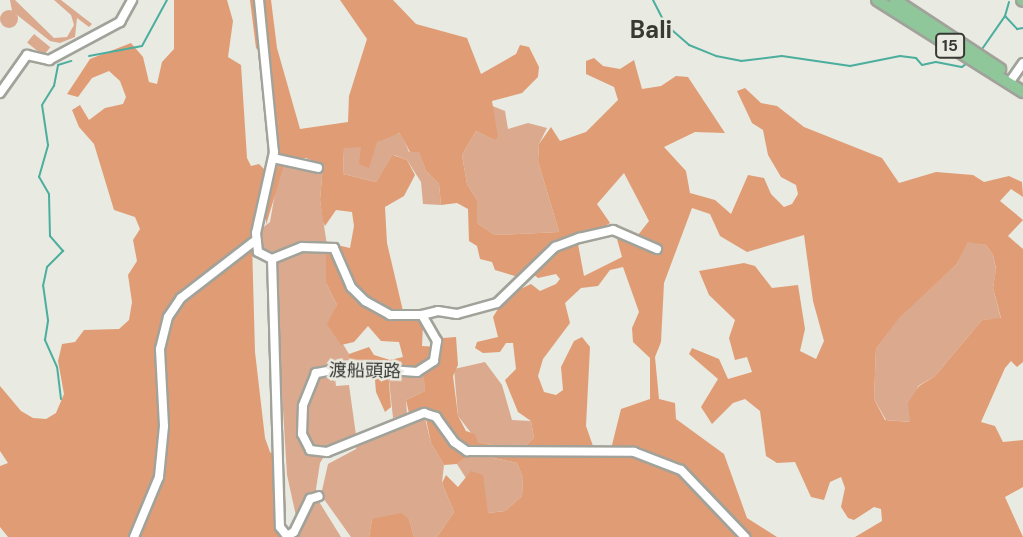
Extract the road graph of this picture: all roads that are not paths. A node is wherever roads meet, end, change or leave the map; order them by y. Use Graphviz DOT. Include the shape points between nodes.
graph roads {
  1 [pos="132,0"];
  2 [pos="260,0"];
  3 [pos="877,0"];
  4 [pos="895,0"];
  5 [pos="1023,63"];
  6 [pos="1015,82"];
  7 [pos="1023,92"];
  8 [pos="0,93"];
  9 [pos="273,158"];
  10 [pos="318,168"];
  11 [pos="256,240"];
  12 [pos="657,249"];
  13 [pos="272,259"];
  14 [pos="422,315"];
  15 [pos="319,496"];
  16 [pos="134,537"];
  17 [pos="746,537"];
  1 -- 8 [label="street" via="120,22 49,60 27,55"];
  2 -- 9 [label="street" via="274,124"];
  3 -- 6 [label="main road, 15"];
  4 -- 6 [label="main road, 15"];
  5 -- 6 [label="street"];
  6 -- 7 [label="main road, 15"];
  9 -- 10 [label="street"];
  9 -- 11 [label="street"];
  11 -- 13 [label="street" via="258,252"];
  11 -- 16 [label="street" via="181,298 168,317 160,349 164,426 159,477"];
  12 -- 14 [label="street" via="613,230 579,238 555,247 497,303 457,314 438,311"];
  13 -- 14 [label="street" via="302,247 334,248 351,287 365,301 390,315"];
  13 -- 15 [label="street" via="280,527 287,536 294,532 310,499"];
  14 -- 17 [label="street, 渡船頭路" via="438,351 427,368 407,372 332,368 310,379 302,434 310,450 327,452 424,413 436,417 454,442 477,453 634,452 681,470"];
}
